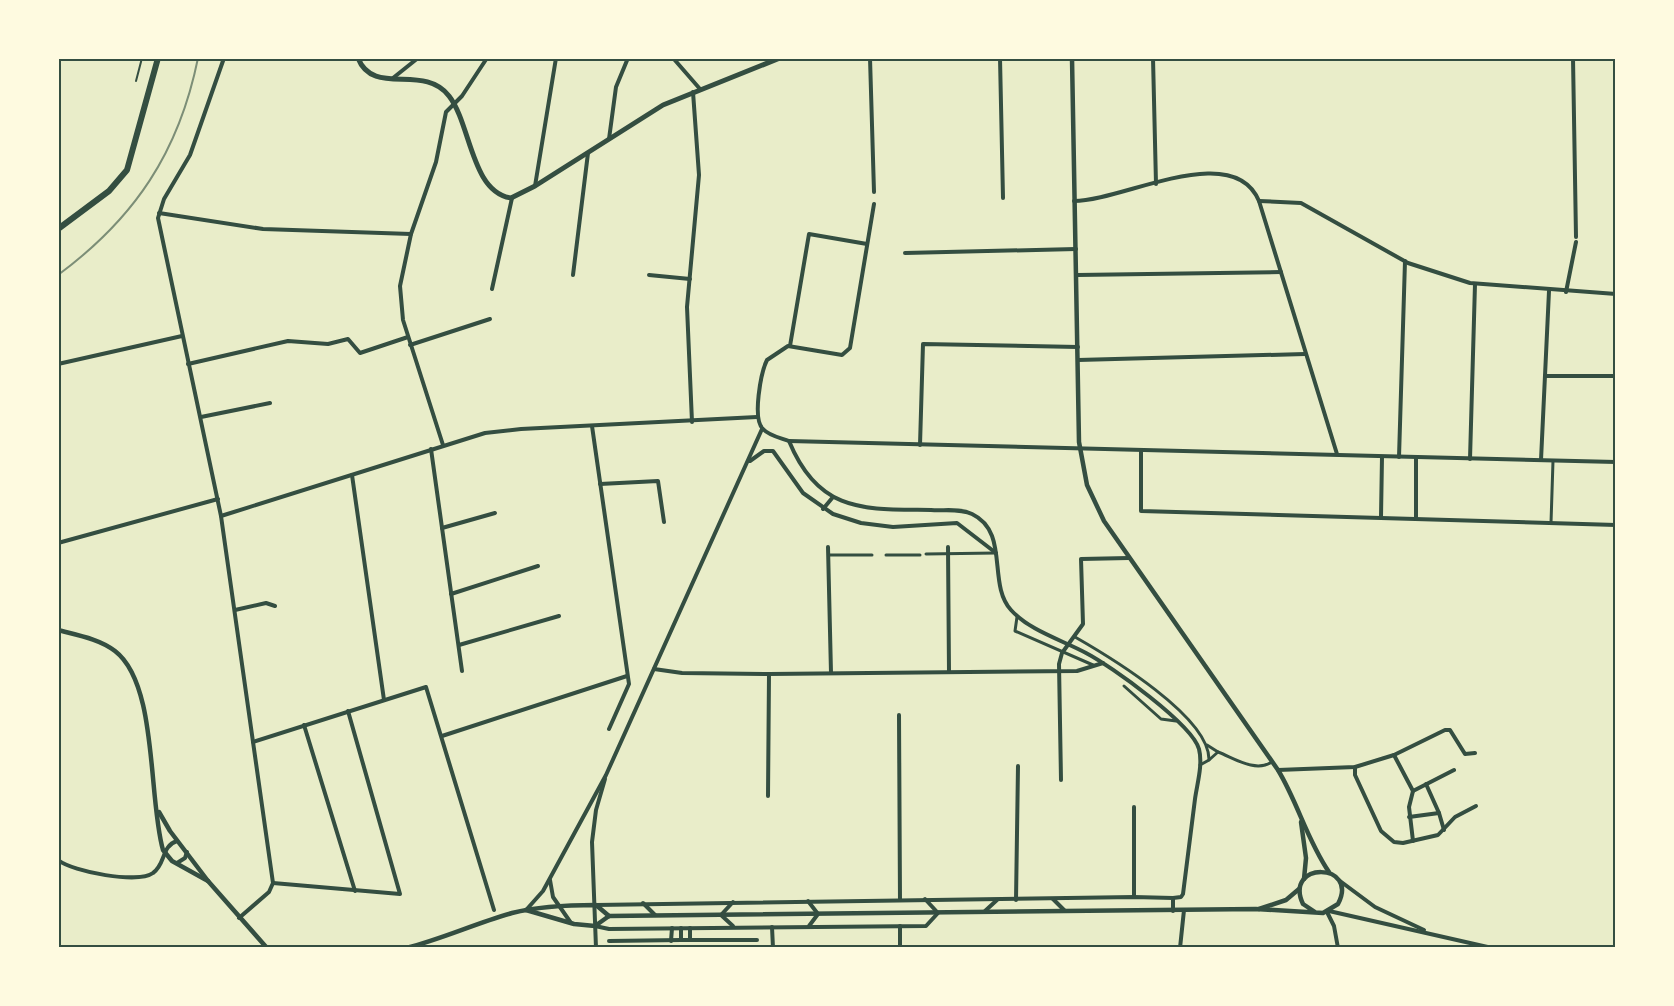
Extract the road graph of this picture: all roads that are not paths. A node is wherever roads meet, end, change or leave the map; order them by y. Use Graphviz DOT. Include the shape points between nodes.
graph roads {
  1 [pos="142,58"];
  2 [pos="158,58"];
  3 [pos="224,58"];
  4 [pos="358,58"];
  5 [pos="418,58"];
  6 [pos="487,58"];
  7 [pos="556,58"];
  8 [pos="628,58"];
  9 [pos="673,58"];
  10 [pos="780,58"];
  11 [pos="870,58"];
  12 [pos="1000,58"];
  13 [pos="1072,58"];
  14 [pos="1153,58"];
  15 [pos="1573,58"];
  16 [pos="392,79"];
  17 [pos="136,81"];
  18 [pos="700,89"];
  19 [pos="693,92"];
  20 [pos="454,103"];
  21 [pos="609,139"];
  22 [pos="588,152"];
  23 [pos="1156,184"];
  24 [pos="535,186"];
  25 [pos="874,192"];
  26 [pos="512,198"];
  27 [pos="1002,198"];
  28 [pos="1074,201"];
  29 [pos="1259,201"];
  30 [pos="873,204"];
  31 [pos="159,213"];
  32 [pos="58,229"];
  33 [pos="411,234"];
  34 [pos="868,244"];
  35 [pos="1076,249"];
  36 [pos="906,253"];
  37 [pos="1405,261"];
  38 [pos="1281,272"];
  39 [pos="573,274"];
  40 [pos="1077,274"];
  41 [pos="649,275"];
  42 [pos="690,279"];
  43 [pos="1475,284"];
  44 [pos="492,289"];
  45 [pos="1549,291"];
  46 [pos="1566,292"];
  47 [pos="1616,294"];
  48 [pos="490,319"];
  49 [pos="183,336"];
  50 [pos="408,338"];
  51 [pos="410,345"];
  52 [pos="790,346"];
  53 [pos="1078,347"];
  54 [pos="1305,354"];
  55 [pos="1078,360"];
  56 [pos="58,364"];
  57 [pos="189,364"];
  58 [pos="1545,376"];
  59 [pos="1616,376"];
  60 [pos="270,403"];
  61 [pos="201,417"];
  62 [pos="757,417"];
  63 [pos="692,422"];
  64 [pos="592,426"];
  65 [pos="762,429"];
  66 [pos="789,441"];
  67 [pos="920,445"];
  68 [pos="443,446"];
  69 [pos="431,449"];
  70 [pos="1080,449"];
  71 [pos="1141,450"];
  72 [pos="1337,454"];
  73 [pos="1382,457"];
  74 [pos="1399,458"];
  75 [pos="1416,458"];
  76 [pos="1470,459"];
  77 [pos="1541,460"];
  78 [pos="1553,460"];
  79 [pos="1616,462"];
  80 [pos="747,464"];
  81 [pos="352,475"];
  82 [pos="600,484"];
  83 [pos="833,497"];
  84 [pos="218,499"];
  85 [pos="823,509"];
  86 [pos="495,513"];
  87 [pos="221,516"];
  88 [pos="1381,517"];
  89 [pos="1416,518"];
  90 [pos="664,522"];
  91 [pos="1551,523"];
  92 [pos="1616,525"];
  93 [pos="442,528"];
  94 [pos="58,543"];
  95 [pos="828,547"];
  96 [pos="948,547"];
  97 [pos="996,553"];
  98 [pos="926,554"];
  99 [pos="948,554"];
  100 [pos="829,555"];
  101 [pos="872,555"];
  102 [pos="886,555"];
  103 [pos="920,555"];
  104 [pos="1129,558"];
  105 [pos="538,566"];
  106 [pos="451,594"];
  107 [pos="275,606"];
  108 [pos="235,610"];
  109 [pos="558,616"];
  110 [pos="1017,616"];
  111 [pos="58,630"];
  112 [pos="1076,637"];
  113 [pos="1069,644"];
  114 [pos="458,645"];
  115 [pos="1063,652"];
  116 [pos="1104,663"];
  117 [pos="1095,666"];
  118 [pos="654,669"];
  119 [pos="1059,670"];
  120 [pos="462,671"];
  121 [pos="949,672"];
  122 [pos="831,673"];
  123 [pos="769,674"];
  124 [pos="627,676"];
  125 [pos="1124,686"];
  126 [pos="384,700"];
  127 [pos="348,711"];
  128 [pos="899,715"];
  129 [pos="1176,721"];
  130 [pos="304,725"];
  131 [pos="609,729"];
  132 [pos="442,736"];
  133 [pos="253,742"];
  134 [pos="1208,745"];
  135 [pos="1218,752"];
  136 [pos="1475,753"];
  137 [pos="1394,755"];
  138 [pos="1209,760"];
  139 [pos="1273,762"];
  140 [pos="1199,765"];
  141 [pos="1018,766"];
  142 [pos="1355,767"];
  143 [pos="1278,770"];
  144 [pos="1454,770"];
  145 [pos="606,776"];
  146 [pos="1061,780"];
  147 [pos="1426,784"];
  148 [pos="1413,791"];
  149 [pos="768,796"];
  150 [pos="1476,806"];
  151 [pos="1134,807"];
  152 [pos="158,810"];
  153 [pos="1438,813"];
  154 [pos="1300,816"];
  155 [pos="1409,817"];
  156 [pos="1444,831"];
  157 [pos="178,841"];
  158 [pos="1413,841"];
  159 [pos="187,851"];
  160 [pos="164,852"];
  161 [pos="58,860"];
  162 [pos="176,864"];
  163 [pos="1330,873"];
  164 [pos="1304,879"];
  165 [pos="550,880"];
  166 [pos="1338,880"];
  167 [pos="208,881"];
  168 [pos="273,884"];
  169 [pos="1300,886"];
  170 [pos="355,891"];
  171 [pos="1134,897"];
  172 [pos="1173,898"];
  173 [pos="925,899"];
  174 [pos="1053,899"];
  175 [pos="900,900"];
  176 [pos="998,900"];
  177 [pos="1016,900"];
  178 [pos="808,901"];
  179 [pos="734,902"];
  180 [pos="643,903"];
  181 [pos="558,905"];
  182 [pos="596,905"];
  183 [pos="1256,909"];
  184 [pos="494,910"];
  185 [pos="526,910"];
  186 [pos="1173,910"];
  187 [pos="1184,910"];
  188 [pos="1065,911"];
  189 [pos="984,912"];
  190 [pos="1315,912"];
  191 [pos="1328,912"];
  192 [pos="938,913"];
  193 [pos="818,914"];
  194 [pos="655,915"];
  195 [pos="721,915"];
  196 [pos="609,916"];
  197 [pos="239,918"];
  198 [pos="571,923"];
  199 [pos="595,926"];
  200 [pos="900,926"];
  201 [pos="733,927"];
  202 [pos="772,927"];
  203 [pos="809,927"];
  204 [pos="672,928"];
  205 [pos="681,928"];
  206 [pos="690,928"];
  207 [pos="1427,932"];
  208 [pos="681,940"];
  209 [pos="690,940"];
  210 [pos="757,940"];
  211 [pos="609,941"];
  212 [pos="672,941"];
  213 [pos="424,945"];
  214 [pos="267,948"];
  215 [pos="406,948"];
  216 [pos="596,948"];
  217 [pos="773,948"];
  218 [pos="900,948"];
  219 [pos="1180,948"];
  220 [pos="1338,948"];
  221 [pos="1492,948"];
  1 -- 17 [label="lane"];
  2 -- 32 [label="main road" via="127,170 109,191"];
  3 -- 31 [label="street" via="190,155"];
  4 -- 16 [label="main road" via="370,74"];
  5 -- 16 [label="street"];
  6 -- 20 [label="street"];
  7 -- 24 [label="street"];
  8 -- 21 [label="street" via="616,87"];
  9 -- 18 [label="street"];
  10 -- 18 [label="main road"];
  11 -- 25 [label="street"];
  12 -- 27 [label="street"];
  13 -- 28 [label="street"];
  14 -- 23 [label="street"];
  15 -- 46 [label="street" via="1576,240"];
  16 -- 20 [label="main road" via="433,81"];
  18 -- 19 [label="main road"];
  19 -- 21 [label="main road" via="657,108"];
  19 -- 42 [label="street" via="699,175"];
  20 -- 26 [label="main road" via="484,181 497,193"];
  20 -- 33 [label="street" via="446,112 436,162"];
  21 -- 22 [label="main road"];
  22 -- 24 [label="main road"];
  22 -- 39 [label="street"];
  23 -- 28 [label="street"];
  23 -- 29 [label="street" via="1195,174 1228,174 1248,184"];
  24 -- 26 [label="main road"];
  26 -- 44 [label="street"];
  28 -- 35 [label="street"];
  29 -- 37 [label="street" via="1301,203"];
  29 -- 38 [label="street"];
  30 -- 34 [label="street"];
  31 -- 33 [label="street" via="263,229"];
  31 -- 49 [label="street"];
  33 -- 50 [label="street" via="400,289"];
  34 -- 52 [label="street" via="851,345 842,355"];
  34 -- 52 [label="street" via="808,234"];
  35 -- 36 [label="street"];
  35 -- 40 [label="street"];
  37 -- 43 [label="street"];
  37 -- 74 [label="street"];
  38 -- 40 [label="street"];
  38 -- 54 [label="street"];
  40 -- 53 [label="street"];
  41 -- 42 [label="street"];
  42 -- 63 [label="street" via="688,367"];
  43 -- 45 [label="street"];
  43 -- 76 [label="street"];
  45 -- 46 [label="street"];
  45 -- 58 [label="street"];
  46 -- 47 [label="street"];
  48 -- 51 [label="street"];
  49 -- 56 [label="street"];
  49 -- 57 [label="street"];
  50 -- 51 [label="street"];
  50 -- 57 [label="street" via="360,353 348,339 328,344 288,341"];
  51 -- 68 [label="street"];
  52 -- 62 [label="street" via="766,361"];
  53 -- 55 [label="street"];
  53 -- 67 [label="street" via="923,344"];
  54 -- 55 [label="street"];
  54 -- 72 [label="street"];
  55 -- 70 [label="street"];
  57 -- 61 [label="street"];
  58 -- 59 [label="street"];
  58 -- 77 [label="street"];
  60 -- 61 [label="street"];
  61 -- 84 [label="street"];
  62 -- 63 [label="street"];
  62 -- 65 [label="street"];
  63 -- 64 [label="street"];
  64 -- 68 [label="street" via="499,431"];
  64 -- 82 [label="street"];
  65 -- 66 [label="street"];
  65 -- 80 [label="street"];
  66 -- 67 [label="street"];
  66 -- 83 [label="street" via="801,464"];
  67 -- 70 [label="street"];
  68 -- 69 [label="street"];
  69 -- 81 [label="street"];
  69 -- 93 [label="street"];
  70 -- 71 [label="street"];
  70 -- 104 [label="street" via="1095,504"];
  71 -- 72 [label="street"];
  71 -- 88 [label="street" via="1141,511"];
  72 -- 73 [label="street"];
  73 -- 74 [label="street"];
  73 -- 88 [label="street"];
  74 -- 75 [label="street"];
  75 -- 76 [label="street"];
  75 -- 89 [label="street"];
  76 -- 77 [label="street"];
  77 -- 78 [label="street"];
  78 -- 79 [label="street"];
  78 -- 91 [label="street"];
  80 -- 85 [label="street" via="764,451 773,451 799,488"];
  80 -- 118 [label="street"];
  81 -- 87 [label="street"];
  81 -- 126 [label="street"];
  82 -- 90 [label="street" via="658,481"];
  82 -- 124 [label="street"];
  83 -- 85 [label="street"];
  83 -- 97 [label="street" via="853,507 875,510 967,512 986,524"];
  84 -- 87 [label="street"];
  84 -- 94 [label="street"];
  85 -- 97 [label="street" via="841,518 877,525 958,524"];
  86 -- 93 [label="street"];
  87 -- 108 [label="street"];
  88 -- 89 [label="street"];
  89 -- 91 [label="street"];
  91 -- 92 [label="street"];
  93 -- 106 [label="street"];
  95 -- 100 [label="street"];
  96 -- 99 [label="street"];
  97 -- 99 [label="street"];
  97 -- 110 [label="street" via="1002,597"];
  98 -- 99 [label="street"];
  99 -- 121 [label="street"];
  100 -- 101 [label="street"];
  100 -- 122 [label="street"];
  102 -- 103 [label="street"];
  104 -- 112 [label="street" via="1081,559 1083,620"];
  104 -- 139 [label="street"];
  105 -- 106 [label="street"];
  106 -- 114 [label="street"];
  107 -- 108 [label="street" via="266,603"];
  108 -- 133 [label="street"];
  109 -- 114 [label="street"];
  110 -- 113 [label="street"];
  110 -- 115 [label="street" via="1015,630"];
  111 -- 152 [label="street" via="108,646 133,672 140,692"];
  112 -- 113 [label="street"];
  112 -- 134 [label="street" via="1177,710"];
  113 -- 115 [label="street"];
  113 -- 116 [label="street"];
  114 -- 120 [label="street"];
  115 -- 117 [label="street"];
  115 -- 119 [label="street"];
  116 -- 117 [label="street"];
  116 -- 129 [label="street"];
  117 -- 119 [label="street"];
  118 -- 123 [label="street"];
  118 -- 145 [label="street"];
  119 -- 121 [label="street"];
  119 -- 146 [label="street"];
  121 -- 122 [label="street"];
  122 -- 123 [label="street"];
  123 -- 149 [label="street"];
  124 -- 131 [label="street" via="629,684"];
  124 -- 132 [label="street"];
  125 -- 129 [label="street" via="1161,719"];
  126 -- 127 [label="street"];
  126 -- 132 [label="street" via="426,687"];
  127 -- 130 [label="street"];
  127 -- 170 [label="street" via="400,894"];
  128 -- 175 [label="street"];
  129 -- 140 [label="street" via="1196,743"];
  130 -- 133 [label="street"];
  130 -- 170 [label="street"];
  132 -- 184 [label="street"];
  133 -- 168 [label="street"];
  134 -- 135 [label="street"];
  134 -- 138 [label="street"];
  135 -- 138 [label="street"];
  135 -- 139 [label="street" via="1254,765"];
  136 -- 137 [label="street" via="1465,754 1450,730 1445,730"];
  137 -- 142 [label="street"];
  137 -- 148 [label="street"];
  138 -- 140 [label="street"];
  139 -- 143 [label="street"];
  140 -- 172 [label="street" via="1183,894"];
  141 -- 177 [label="street"];
  142 -- 143 [label="street"];
  142 -- 158 [label="street" via="1355,775 1381,831 1394,842"];
  143 -- 154 [label="street"];
  144 -- 147 [label="street"];
  145 -- 165 [label="street"];
  145 -- 182 [label="street" via="593,830"];
  147 -- 148 [label="street"];
  147 -- 153 [label="street"];
  148 -- 155 [label="street"];
  150 -- 156 [label="street" via="1455,817"];
  151 -- 171 [label="street"];
  152 -- 157 [label="street"];
  152 -- 160 [label="street"];
  153 -- 155 [label="street"];
  153 -- 156 [label="street"];
  154 -- 163 [label="street" via="1315,852"];
  154 -- 164 [label="street" via="1306,858"];
  155 -- 158 [label="street"];
  156 -- 158 [label="street"];
  157 -- 159 [label="street"];
  157 -- 160 [label="street"];
  159 -- 162 [label="street"];
  159 -- 167 [label="street"];
  160 -- 161 [label="street" via="157,870 141,877 85,872"];
  160 -- 162 [label="street"];
  162 -- 167 [label="street"];
  163 -- 164 [label="street" via="1316,871"];
  163 -- 166 [label="street"];
  164 -- 169 [label="street"];
  165 -- 181 [label="street"];
  165 -- 185 [label="street"];
  166 -- 191 [label="street" via="1341,896"];
  166 -- 207 [label="street" via="1375,907"];
  167 -- 197 [label="street"];
  168 -- 170 [label="street"];
  168 -- 197 [label="street"];
  169 -- 183 [label="street" via="1286,900"];
  169 -- 190 [label="street" via="1303,904"];
  171 -- 172 [label="street"];
  171 -- 174 [label="street"];
  172 -- 186 [label="street"];
  173 -- 175 [label="street"];
  173 -- 176 [label="street"];
  173 -- 192 [label="street"];
  174 -- 177 [label="street"];
  174 -- 188 [label="street"];
  175 -- 178 [label="street"];
  176 -- 177 [label="street"];
  176 -- 189 [label="street"];
  178 -- 179 [label="street"];
  178 -- 193 [label="street"];
  179 -- 180 [label="street"];
  179 -- 195 [label="street"];
  180 -- 182 [label="street"];
  180 -- 194 [label="street"];
  181 -- 182 [label="street"];
  181 -- 185 [label="street"];
  181 -- 198 [label="street"];
  182 -- 196 [label="street"];
  182 -- 199 [label="street"];
  183 -- 187 [label="street"];
  183 -- 190 [label="street"];
  185 -- 198 [label="street"];
  185 -- 213 [label="street"];
  186 -- 187 [label="street"];
  186 -- 188 [label="street"];
  187 -- 219 [label="street"];
  188 -- 189 [label="street"];
  189 -- 192 [label="street"];
  190 -- 191 [label="street"];
  191 -- 207 [label="street"];
  191 -- 220 [label="street"];
  192 -- 193 [label="street"];
  192 -- 200 [label="street" via="927,926"];
  193 -- 195 [label="street"];
  193 -- 203 [label="street"];
  194 -- 195 [label="street"];
  194 -- 196 [label="street"];
  195 -- 201 [label="street"];
  196 -- 199 [label="street"];
  197 -- 214 [label="street"];
  198 -- 199 [label="street"];
  199 -- 204 [label="street"];
  199 -- 216 [label="street"];
  200 -- 203 [label="street"];
  200 -- 218 [label="street"];
  201 -- 202 [label="street"];
  201 -- 206 [label="street"];
  202 -- 203 [label="street"];
  202 -- 217 [label="street"];
  204 -- 205 [label="street"];
  204 -- 212 [label="street"];
  205 -- 206 [label="street"];
  205 -- 208 [label="street"];
  206 -- 209 [label="street"];
  207 -- 221 [label="street"];
  208 -- 209 [label="street"];
  208 -- 212 [label="street"];
  209 -- 210 [label="street"];
  211 -- 212 [label="street"];
  213 -- 215 [label="street"];
}
